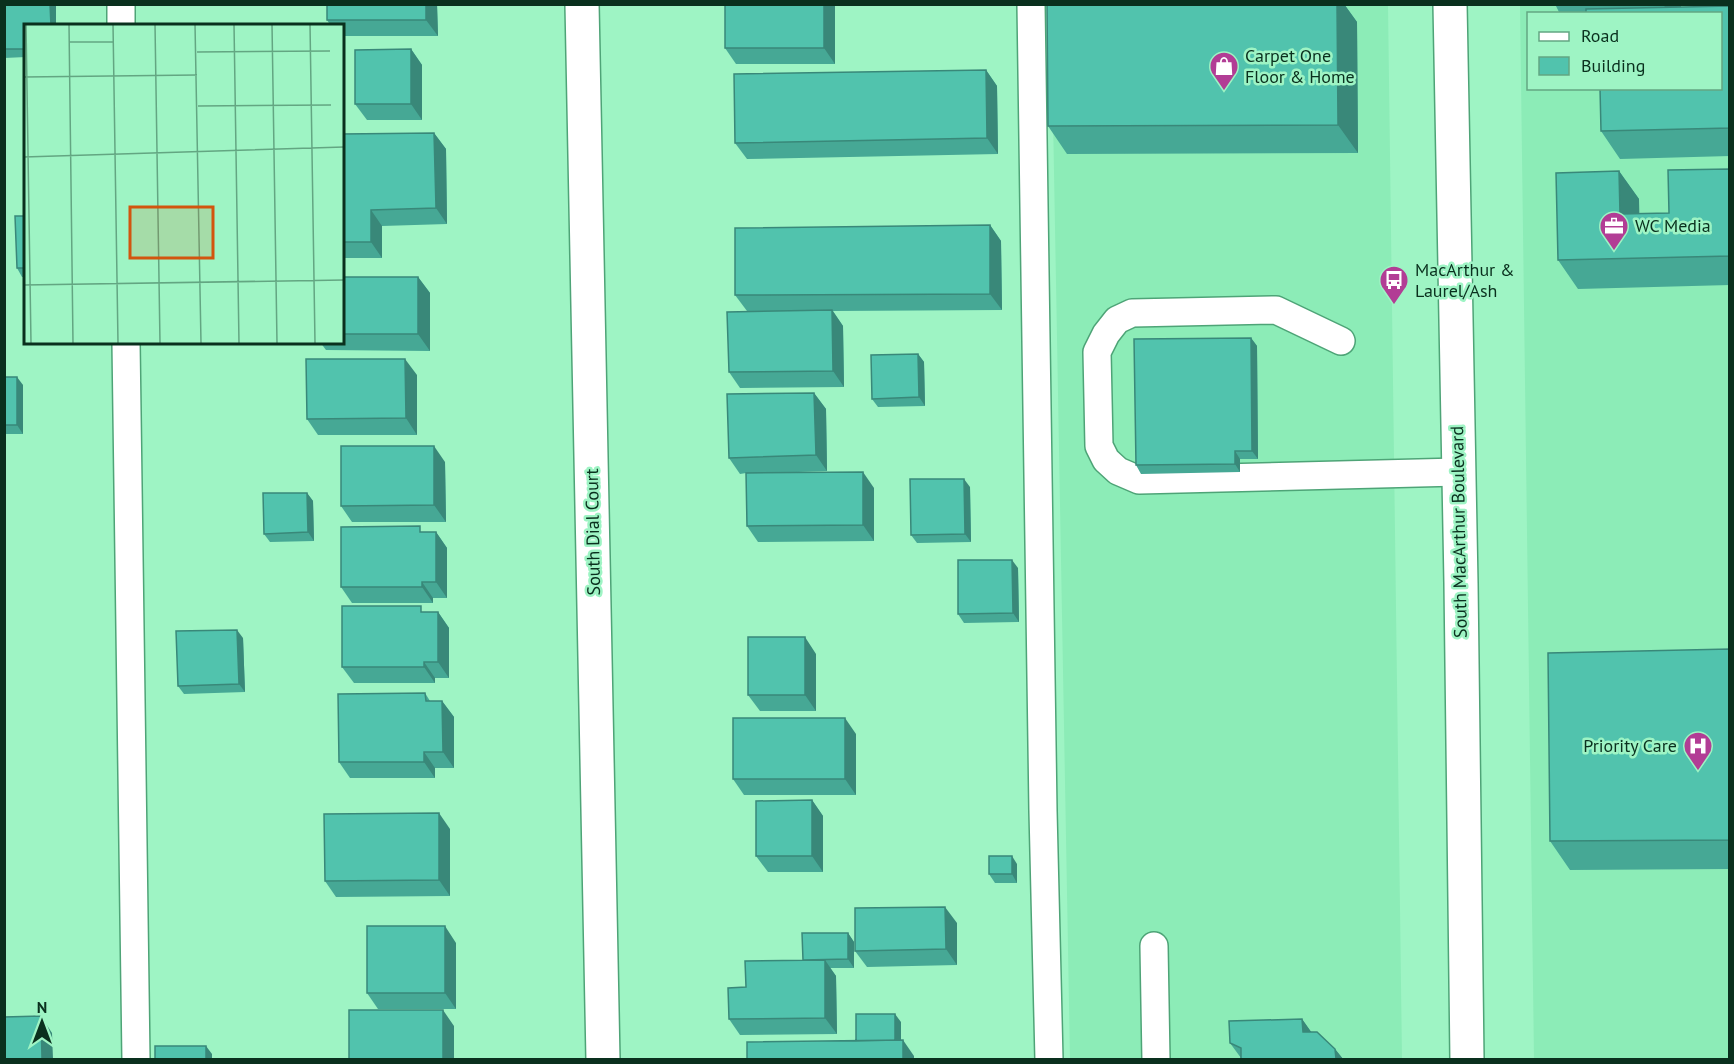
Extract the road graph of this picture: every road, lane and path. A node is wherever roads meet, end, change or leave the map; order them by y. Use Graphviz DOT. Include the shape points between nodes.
graph roads {
  1 [pos="121,4"];
  2 [pos="582,4"];
  3 [pos="1031,4"];
  4 [pos="1450,4"];
  5 [pos="121,24"];
  6 [pos="1341,341"];
  7 [pos="126,344"];
  8 [pos="1458,472"];
  9 [pos="1154,946"];
  10 [pos="136,1059"];
  11 [pos="603,1059"];
  12 [pos="1049,1059"];
  13 [pos="1156,1059"];
  14 [pos="1467,1059"];
  1 -- 5 [label="lane"];
  2 -- 11 [label="street, South Dial Court"];
  3 -- 12 [label="lane"];
  4 -- 8 [label="street, South MacArthur Boulevard"];
  6 -- 8 [label="lane" via="1276,310 1132,313 1117,320 1097,352 1099,446 1118,471 1139,480"];
  7 -- 10 [label="lane"];
  8 -- 14 [label="street, South MacArthur Boulevard"];
  9 -- 13 [label="lane"];
}
